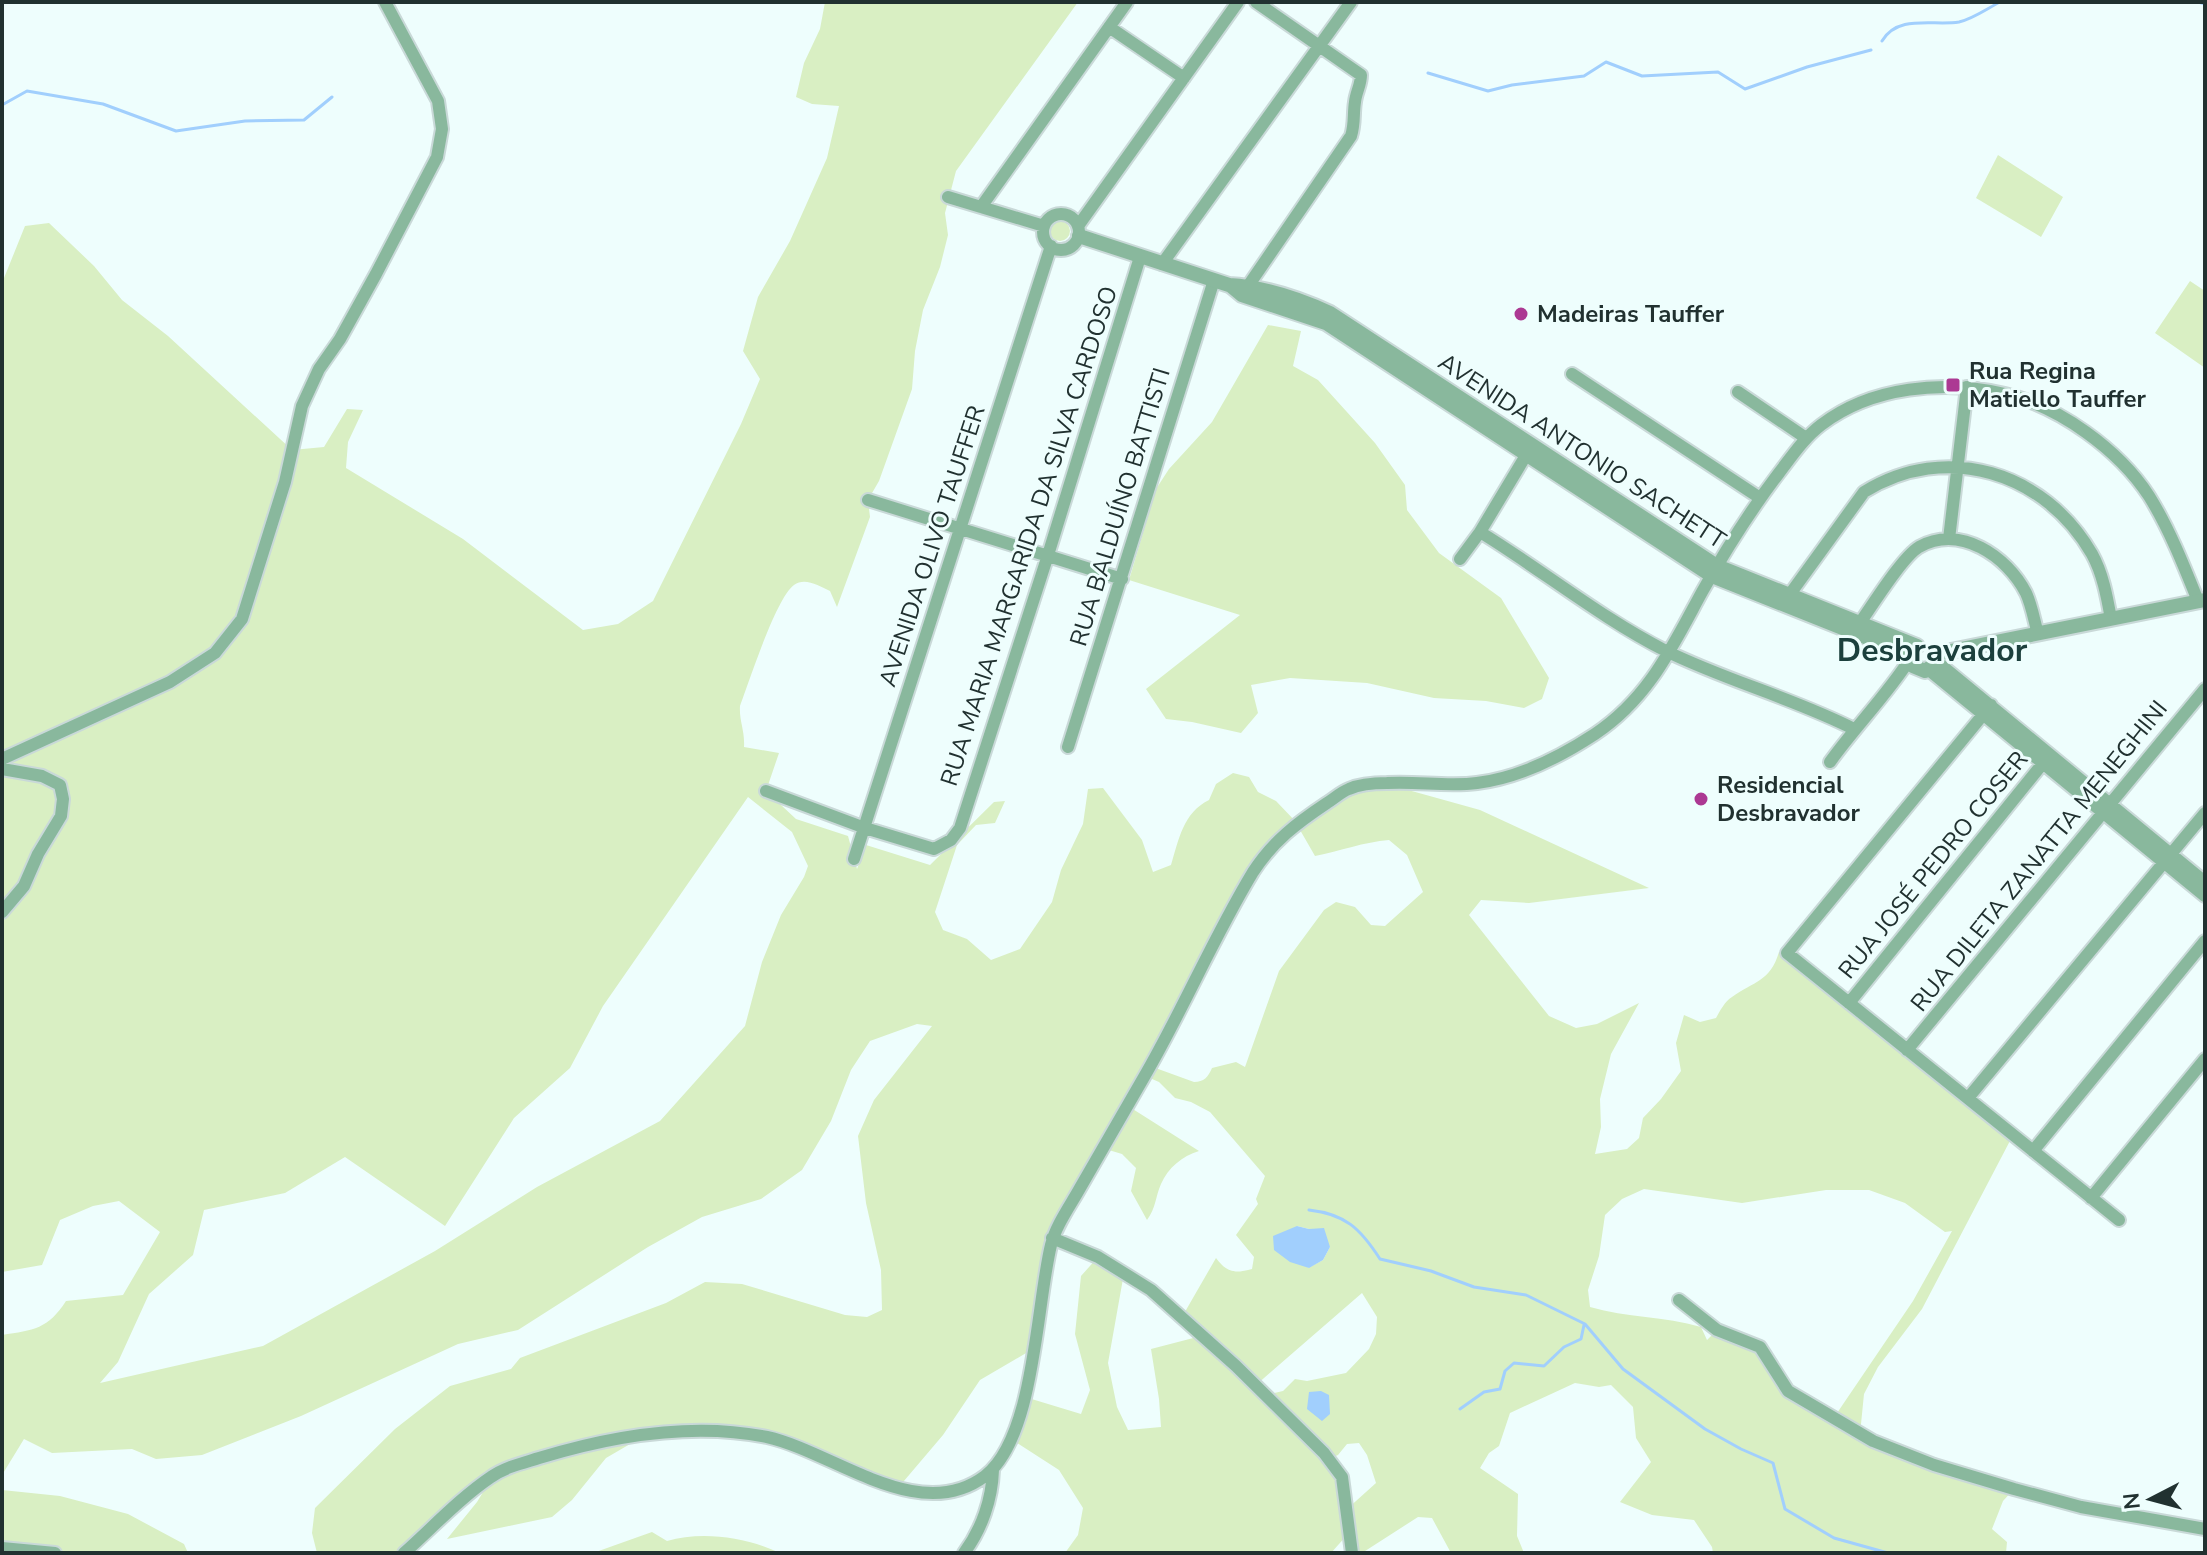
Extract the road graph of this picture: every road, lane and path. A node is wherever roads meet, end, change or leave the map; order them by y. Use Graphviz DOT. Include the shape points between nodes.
graph roads {
  1 [pos="385,2"];
  2 [pos="1127,2"];
  3 [pos="1238,2"];
  4 [pos="1256,2"];
  5 [pos="1351,2"];
  6 [pos="1109,27"];
  7 [pos="1319,46"];
  8 [pos="1184,78"];
  9 [pos="948,197"];
  10 [pos="981,207"];
  11 [pos="1044,226"];
  12 [pos="1078,231"];
  13 [pos="1051,246"];
  14 [pos="1140,257"];
  15 [pos="1162,264"];
  16 [pos="1214,280"];
  17 [pos="1245,290"];
  18 [pos="1572,374"];
  19 [pos="1967,387"];
  20 [pos="1738,392"];
  21 [pos="1806,438"];
  22 [pos="1530,449"];
  23 [pos="1958,466"];
  24 [pos="1760,498"];
  25 [pos="868,500"];
  26 [pos="961,528"];
  27 [pos="1480,532"];
  28 [pos="1949,539"];
  29 [pos="1048,555"];
  30 [pos="1460,559"];
  31 [pos="1714,571"];
  32 [pos="1122,579"];
  33 [pos="1786,600"];
  34 [pos="2201,601"];
  35 [pos="2111,619"];
  36 [pos="1856,628"];
  37 [pos="2038,634"];
  38 [pos="1670,653"];
  39 [pos="1912,653"];
  40 [pos="1930,664"];
  41 [pos="1895,682"];
  42 [pos="2205,689"];
  43 [pos="1987,710"];
  44 [pos="1854,729"];
  45 [pos="1068,747"];
  46 [pos="2,759"];
  47 [pos="2047,759"];
  48 [pos="1830,762"];
  49 [pos="2,769"];
  50 [pos="766,791"];
  51 [pos="2107,808"];
  52 [pos="2205,813"];
  53 [pos="865,828"];
  54 [pos="2168,858"];
  55 [pos="854,859"];
  56 [pos="2205,882"];
  57 [pos="2205,896"];
  58 [pos="2,912"];
  59 [pos="2205,941"];
  60 [pos="1849,1003"];
  61 [pos="1907,1050"];
  62 [pos="2205,1059"];
  63 [pos="1968,1098"];
  64 [pos="2033,1151"];
  65 [pos="2091,1198"];
  66 [pos="2119,1220"];
  67 [pos="1052,1238"];
  68 [pos="1679,1300"];
  69 [pos="993,1470"];
  70 [pos="2205,1529"];
  71 [pos="2,1548"];
  72 [pos="55,1553"];
  73 [pos="404,1553"];
  74 [pos="964,1553"];
  75 [pos="1352,1553"];
  1 -- 46 [label="street" via="438,101 442,129 437,157 302,406 285,482 242,619 215,653 170,682"];
  2 -- 6 [label="street"];
  3 -- 8 [label="street"];
  4 -- 7 [label="street"];
  5 -- 7 [label="street"];
  6 -- 8 [label="street"];
  6 -- 10 [label="street"];
  7 -- 15 [label="street"];
  7 -- 17 [label="street" via="1361,75 1351,136"];
  8 -- 12 [label="street"];
  9 -- 10 [label="street"];
  10 -- 11 [label="street"];
  11 -- 12 [label="street" via="1061,214 1069,215"];
  11 -- 13 [label="street"];
  12 -- 13 [label="street" via="1071,247"];
  12 -- 14 [label="street, AVENIDA ANTONIO SACHETT"];
  13 -- 26 [label="street, AVENIDA OLIVO TAUFFER"];
  14 -- 15 [label="street, AVENIDA ANTONIO SACHETT"];
  14 -- 29 [label="street, RUA MARIA MARGARIDA DA SILVA CARDOSO"];
  15 -- 16 [label="street, AVENIDA ANTONIO SACHETT"];
  16 -- 17 [label="street, AVENIDA ANTONIO SACHETT"];
  16 -- 32 [label="street, RUA BALDUÍNO BATTISTI"];
  17 -- 22 [label="street, AVENIDA ANTONIO SACHETT" via="1326,323 1383,354"];
  18 -- 24 [label="street"];
  19 -- 21 [label="street" via="1882,395 1845,409"];
  19 -- 23 [label="street"];
  19 -- 34 [label="street" via="2045,407 2079,427 2126,468 2155,508"];
  20 -- 21 [label="street"];
  21 -- 24 [label="street"];
  22 -- 27 [label="street"];
  22 -- 31 [label="street, AVENIDA ANTONIO SACHETT"];
  23 -- 28 [label="street"];
  23 -- 33 [label="street" via="1902,473 1864,492"];
  23 -- 35 [label="street" via="2024,486 2068,519 2093,557"];
  24 -- 31 [label="street"];
  25 -- 26 [label="street"];
  26 -- 29 [label="street"];
  26 -- 53 [label="street, AVENIDA OLIVO TAUFFER"];
  27 -- 30 [label="street"];
  27 -- 38 [label="street"];
  28 -- 36 [label="street" via="1918,548"];
  28 -- 37 [label="street" via="1976,545 2007,566 2026,594"];
  29 -- 32 [label="street"];
  29 -- 53 [label="street, RUA MARIA MARGARIDA DA SILVA CARDOSO" via="960,828 934,849"];
  31 -- 33 [label="street, AVENIDA ANTONIO SACHETT"];
  31 -- 38 [label="street"];
  32 -- 45 [label="street, RUA BALDUÍNO BATTISTI"];
  33 -- 36 [label="street, AVENIDA ANTONIO SACHETT"];
  34 -- 35 [label="street"];
  35 -- 37 [label="street"];
  36 -- 39 [label="street, AVENIDA ANTONIO SACHETT"];
  37 -- 40 [label="street"];
  38 -- 44 [label="street"];
  38 -- 67 [label="street" via="1642,694 1607,726 1526,770 1477,783 1350,788 1278,838 1237,900"];
  39 -- 40 [label="street" via="1913,666"];
  39 -- 40 [label="street, AVENIDA ANTONIO SACHETT" via="1931,647"];
  39 -- 41 [label="street"];
  40 -- 41 [label="street"];
  40 -- 43 [label="street"];
  41 -- 44 [label="street"];
  42 -- 51 [label="street, RUA DILETA ZANATTA MENEGHINI"];
  43 -- 47 [label="street"];
  43 -- 60 [label="street" via="1787,953"];
  44 -- 48 [label="street"];
  47 -- 51 [label="street"];
  47 -- 60 [label="street, RUA JOSÉ PEDRO COSER"];
  49 -- 58 [label="street" via="42,776 60,785 63,799 61,816 24,886"];
  50 -- 53 [label="street"];
  51 -- 54 [label="street"];
  51 -- 61 [label="street, RUA DILETA ZANATTA MENEGHINI"];
  52 -- 54 [label="street"];
  53 -- 55 [label="street, AVENIDA OLIVO TAUFFER"];
  54 -- 56 [label="street"];
  54 -- 57 [label="street"];
  54 -- 63 [label="street"];
  59 -- 64 [label="street"];
  60 -- 61 [label="street"];
  61 -- 63 [label="street"];
  62 -- 65 [label="street"];
  63 -- 64 [label="street"];
  64 -- 65 [label="street"];
  65 -- 66 [label="street"];
  67 -- 69 [label="street" via="1025,1397 1011,1439"];
  67 -- 75 [label="street" via="1098,1257 1151,1290 1324,1453 1342,1477"];
  68 -- 70 [label="street" via="1717,1330 1760,1347 1788,1391 1873,1441 1934,1465 2081,1507"];
  69 -- 73 [label="street" via="970,1486 912,1492 765,1437 649,1433 577,1446 493,1475"];
  69 -- 74 [label="street" via="992,1494"];
  71 -- 72 [label="street"];
}
